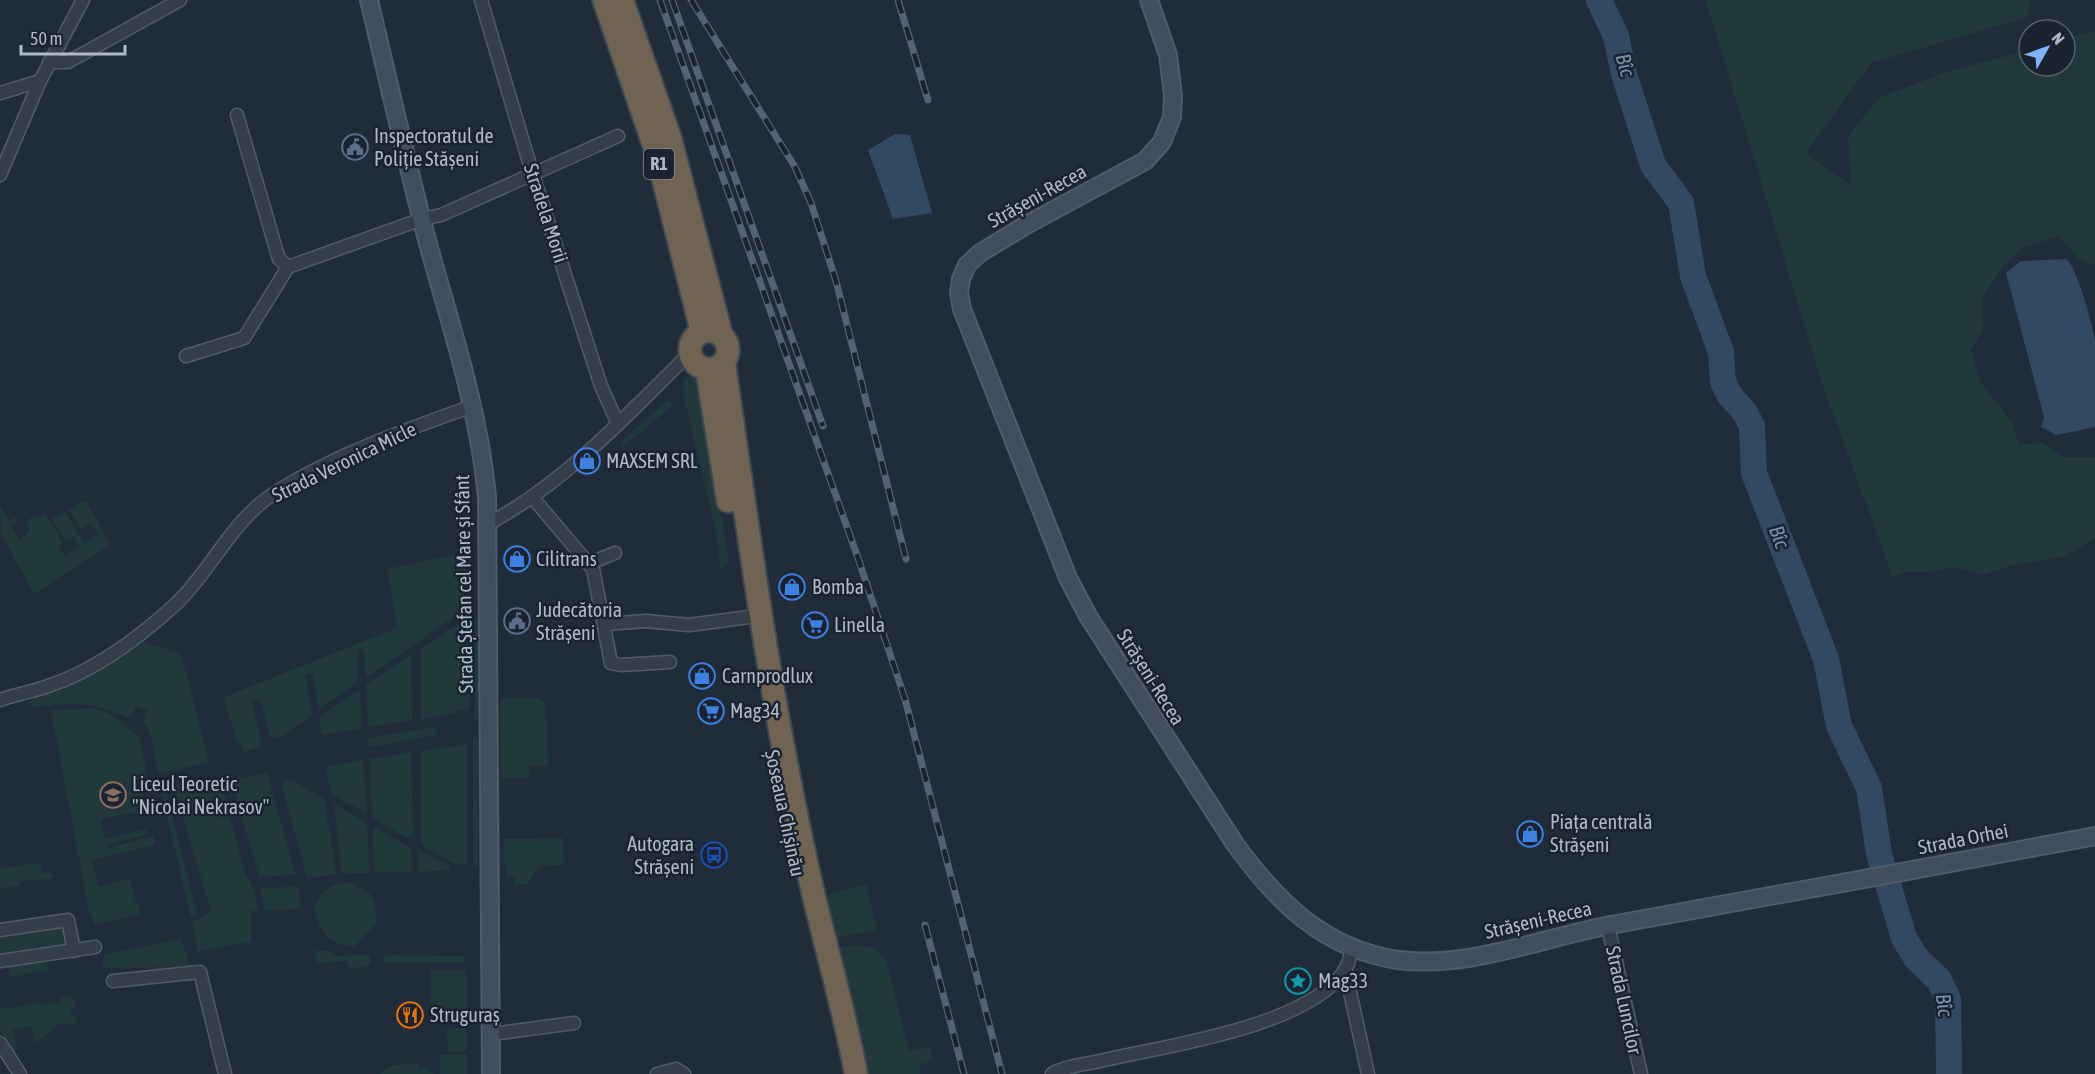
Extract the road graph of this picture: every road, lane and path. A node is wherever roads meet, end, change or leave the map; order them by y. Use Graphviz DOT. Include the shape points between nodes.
graph roads {
  1 [pos="83,0"];
  2 [pos="180,0"];
  3 [pos="369,0"];
  4 [pos="481,0"];
  5 [pos="604,0"];
  6 [pos="622,0"];
  7 [pos="1149,0"];
  8 [pos="49,62"];
  9 [pos="40,81"];
  10 [pos="0,93"];
  11 [pos="237,115"];
  12 [pos="618,136"];
  13 [pos="532,172"];
  14 [pos="0,175"];
  15 [pos="422,219"];
  16 [pos="288,267"];
  17 [pos="711,333"];
  18 [pos="690,353"];
  19 [pos="186,356"];
  20 [pos="716,366"];
  21 [pos="473,406"];
  22 [pos="618,424"];
  23 [pos="532,497"];
  24 [pos="486,525"];
  25 [pos="615,554"];
  26 [pos="588,564"];
  27 [pos="748,617"];
  28 [pos="605,624"];
  29 [pos="670,662"];
  30 [pos="0,700"];
  31 [pos="2095,836"];
  32 [pos="1839,883"];
  33 [pos="1608,926"];
  34 [pos="0,930"];
  35 [pos="95,947"];
  36 [pos="1352,948"];
  37 [pos="74,951"];
  38 [pos="0,961"];
  39 [pos="1346,969"];
  40 [pos="113,981"];
  41 [pos="574,1023"];
  42 [pos="492,1034"];
  43 [pos="0,1043"];
  44 [pos="3,1055"];
  45 [pos="1052,1073"];
  46 [pos="20,1074"];
  47 [pos="225,1074"];
  48 [pos="491,1074"];
  49 [pos="657,1074"];
  50 [pos="684,1074"];
  51 [pos="854,1074"];
  52 [pos="1368,1074"];
  53 [pos="1641,1074"];
  1 -- 8 [label="street"];
  2 -- 8 [label="street" via="68,62"];
  3 -- 15 [label="main road, Strada Ștefan cel Mare și Sfânt"];
  4 -- 13 [label="street, Stradela Morii"];
  5 -- 17 [label="highway, R1" via="657,154"];
  6 -- 17 [label="highway, R1" via="670,138 708,285"];
  7 -- 36 [label="main road, Strășeni-Recea" via="1168,55 1173,95 1172,117 1162,142 1145,161 980,253 967,265 961,279 962,309 1068,578 1088,616 1160,732 1255,872 1288,908 1332,940"];
  8 -- 9 [label="street"];
  9 -- 10 [label="street"];
  9 -- 14 [label="street"];
  11 -- 16 [label="street" via="279,259"];
  12 -- 13 [label="street"];
  13 -- 15 [label="street" via="441,215"];
  13 -- 22 [label="street, Stradela Morii" via="601,386"];
  15 -- 16 [label="street"];
  15 -- 21 [label="main road, Strada Ștefan cel Mare și Sfânt"];
  16 -- 19 [label="street" via="244,338"];
  17 -- 18 [label="highway" via="692,340"];
  17 -- 20 [label="highway" via="728,345 728,357"];
  18 -- 20 [label="highway" via="696,364"];
  18 -- 22 [label="street"];
  20 -- 27 [label="highway, Șoseaua Chișinău"];
  20 -- 51 [label="highway" via="775,707 806,863 847,1026"];
  21 -- 24 [label="main road, Strada Ștefan cel Mare și Sfânt" via="484,459"];
  21 -- 30 [label="street, Strada Veronica Micle" via="410,428 273,494 247,514 178,602 132,640 92,666 49,686"];
  22 -- 23 [label="street"];
  23 -- 24 [label="street"];
  23 -- 26 [label="street"];
  24 -- 42 [label="main road, Strada Ștefan cel Mare și Sfânt"];
  25 -- 26 [label="street"];
  26 -- 28 [label="street" via="596,577"];
  27 -- 28 [label="street" via="689,625 646,621"];
  27 -- 51 [label="highway, Șoseaua Chișinău" via="796,868 837,1034"];
  28 -- 29 [label="street" via="611,663"];
  31 -- 32 [label="main road, Strada Orhei"];
  32 -- 33 [label="main road, Strășeni-Recea"];
  33 -- 36 [label="main road, Strășeni-Recea" via="1434,963 1399,960"];
  33 -- 53 [label="street, Strada Luncilor"];
  34 -- 37 [label="street" via="68,920"];
  35 -- 37 [label="street"];
  36 -- 39 [label="street"];
  37 -- 38 [label="street"];
  39 -- 45 [label="street" via="1309,1002 1277,1016"];
  39 -- 52 [label="street"];
  40 -- 47 [label="street" via="200,972"];
  41 -- 42 [label="street"];
  42 -- 48 [label="main road, Strada Ștefan cel Mare și Sfânt"];
  43 -- 44 [label="street"];
  44 -- 46 [label="street"];
  49 -- 50 [label="street" via="676,1069"];
}
